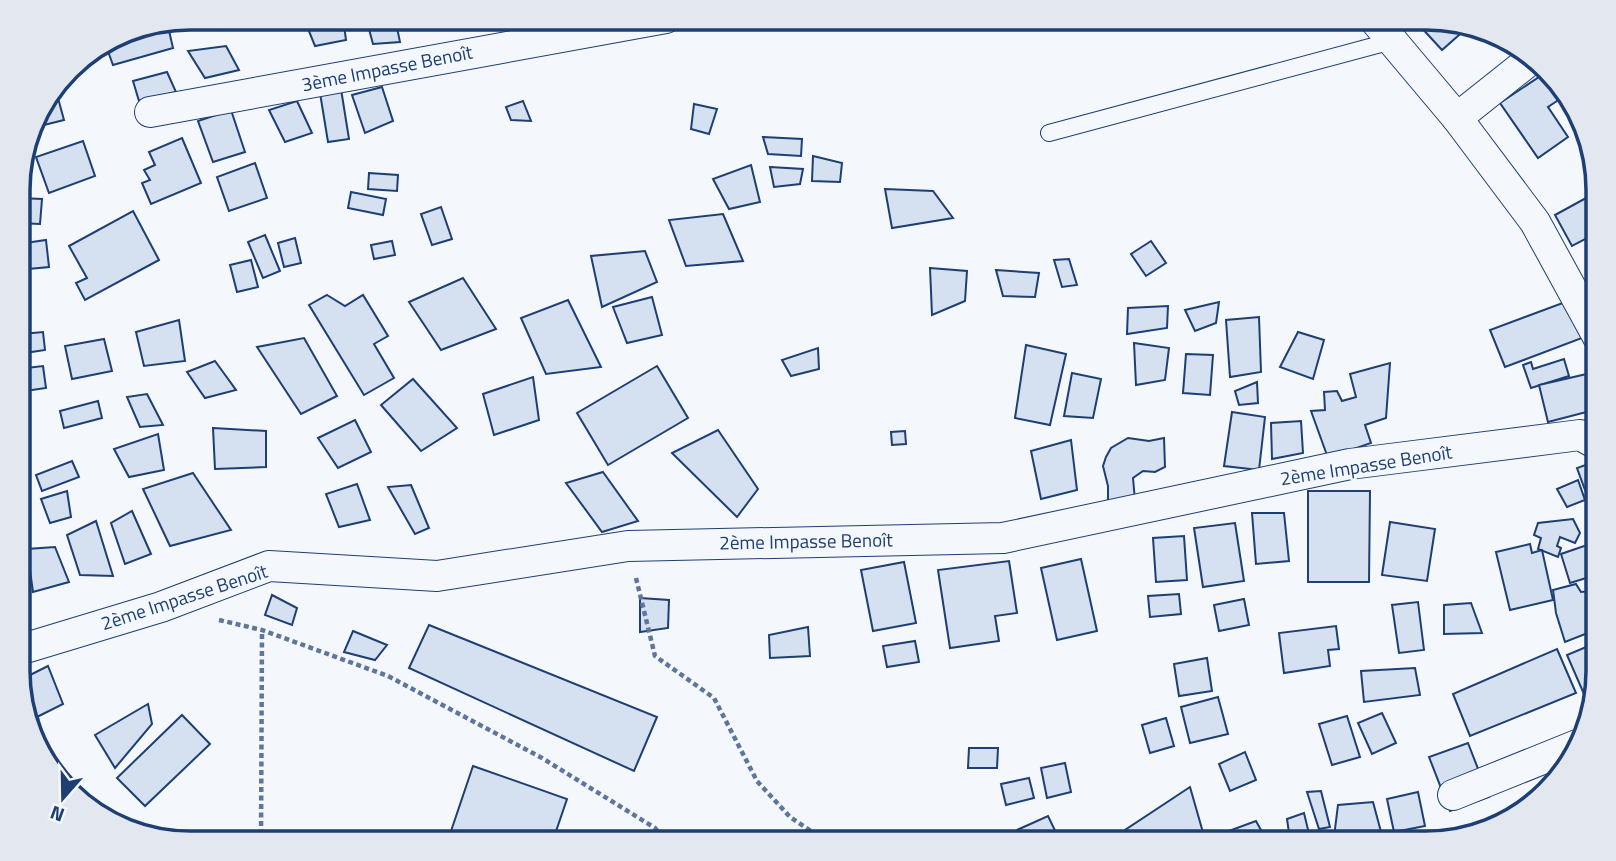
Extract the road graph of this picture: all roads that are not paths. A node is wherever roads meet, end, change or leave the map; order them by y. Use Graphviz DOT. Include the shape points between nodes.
graph roads {
  1 [pos="600,30"];
  2 [pos="1383,30"];
  3 [pos="1392,41"];
  4 [pos="1525,64"];
  5 [pos="150,112"];
  6 [pos="1457,118"];
  7 [pos="1049,133"];
  8 [pos="1586,315"];
  9 [pos="1586,438"];
  10 [pos="30,647"];
  11 [pos="1565,750"];
  12 [pos="1454,795"];
  1 -- 5 [label="street, 3ème Impasse Benoît"];
  2 -- 3 [label="street"];
  3 -- 6 [label="street"];
  3 -- 7 [label="lane"];
  4 -- 6 [label="street"];
  6 -- 8 [label="street" via="1535,222"];
  9 -- 10 [label="street, 2ème Impasse Benoît" via="1580,435 1350,464 1003,538 628,546 438,576 269,566 161,607"];
  11 -- 12 [label="street"];
}
